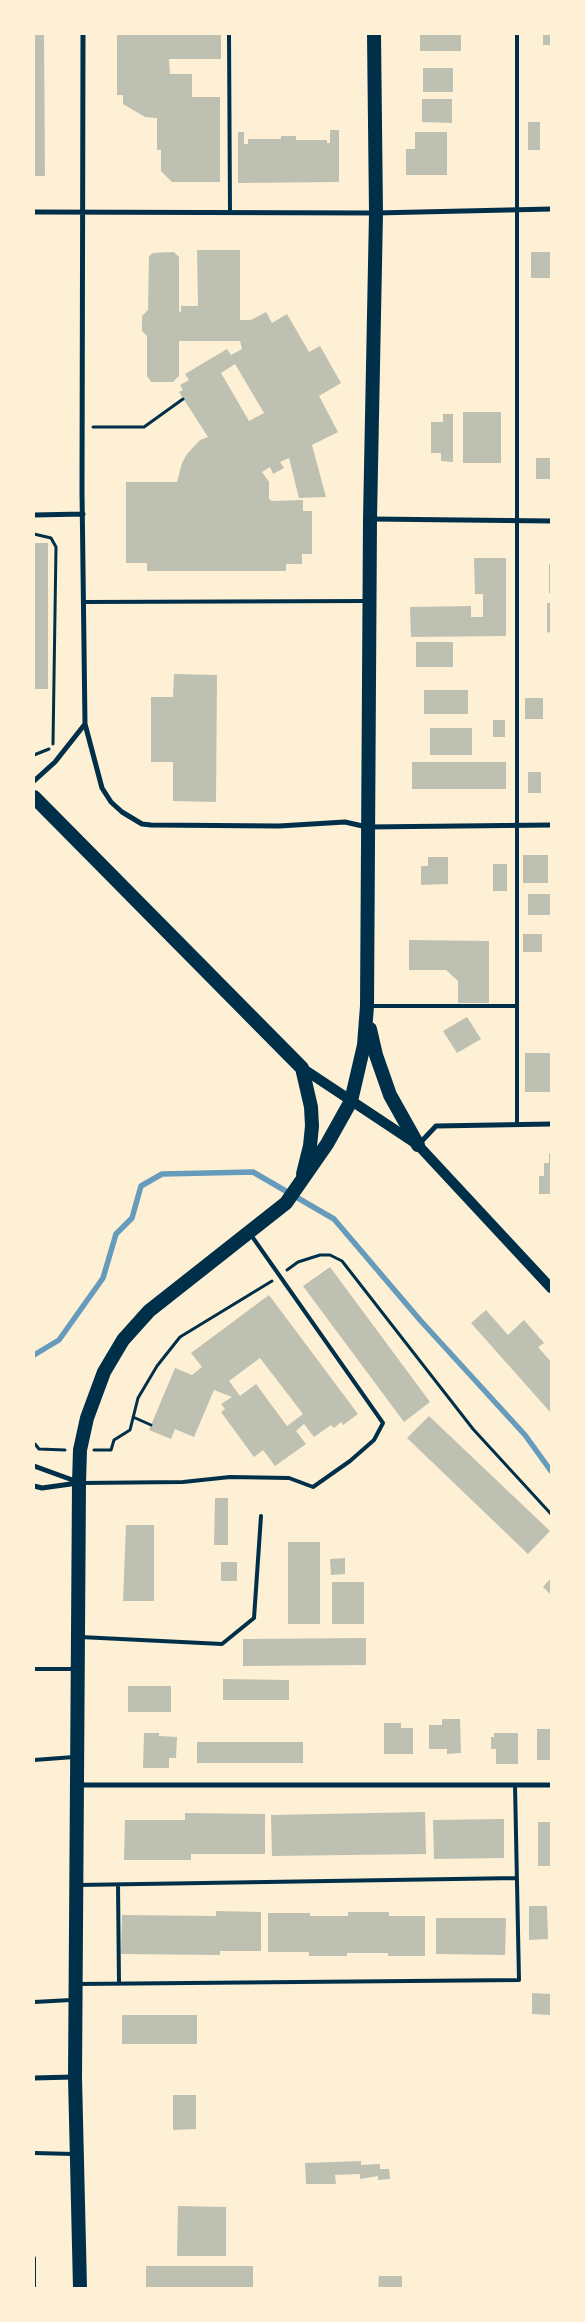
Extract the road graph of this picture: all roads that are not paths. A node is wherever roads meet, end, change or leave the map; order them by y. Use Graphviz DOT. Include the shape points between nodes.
graph roads {
  1 [pos="83,34"];
  2 [pos="229,34"];
  3 [pos="374,34"];
  4 [pos="517,34"];
  5 [pos="518,209"];
  6 [pos="551,209"];
  7 [pos="34,212"];
  8 [pos="82,212"];
  9 [pos="230,213"];
  10 [pos="376,213"];
  11 [pos="83,514"];
  12 [pos="34,515"];
  13 [pos="370,519"];
  14 [pos="551,520"];
  15 [pos="516,521"];
  16 [pos="84,602"];
  17 [pos="369,602"];
  18 [pos="85,724"];
  19 [pos="34,781"];
  20 [pos="34,797"];
  21 [pos="516,825"];
  22 [pos="551,825"];
  23 [pos="367,827"];
  24 [pos="366,1006"];
  25 [pos="517,1006"];
  26 [pos="302,1068"];
  27 [pos="351,1102"];
  28 [pos="551,1124"];
  29 [pos="517,1125"];
  30 [pos="418,1145"];
  31 [pos="300,1184"];
  32 [pos="249,1233"];
  33 [pos="551,1288"];
  34 [pos="34,1466"];
  35 [pos="79,1483"];
  36 [pos="34,1486"];
  37 [pos="261,1516"];
  38 [pos="78,1637"];
  39 [pos="77,1669"];
  40 [pos="34,1670"];
  41 [pos="77,1757"];
  42 [pos="34,1760"];
  43 [pos="76,1785"];
  44 [pos="515,1785"];
  45 [pos="551,1785"];
  46 [pos="517,1878"];
  47 [pos="118,1884"];
  48 [pos="76,1885"];
  49 [pos="75,1984"];
  50 [pos="118,1984"];
  51 [pos="75,2000"];
  52 [pos="34,2002"];
  53 [pos="75,2077"];
  54 [pos="34,2078"];
  55 [pos="34,2154"];
  56 [pos="77,2154"];
  57 [pos="34,2258"];
  58 [pos="34,2270"];
  59 [pos="34,2288"];
  60 [pos="80,2288"];
  1 -- 8 [label="street"];
  2 -- 9 [label="lane"];
  3 -- 10 [label="highway"];
  4 -- 5 [label="lane"];
  5 -- 6 [label="street"];
  5 -- 10 [label="street"];
  5 -- 15 [label="lane"];
  7 -- 8 [label="street"];
  8 -- 9 [label="street"];
  8 -- 11 [label="street"];
  9 -- 10 [label="street"];
  10 -- 13 [label="highway"];
  11 -- 12 [label="street"];
  11 -- 16 [label="street"];
  13 -- 15 [label="street"];
  13 -- 17 [label="highway"];
  14 -- 15 [label="street"];
  15 -- 21 [label="lane"];
  16 -- 17 [label="lane"];
  16 -- 18 [label="street"];
  17 -- 23 [label="highway"];
  18 -- 19 [label="street" via="55,762"];
  18 -- 23 [label="street" via="102,788 122,812 142,824 279,826 345,822"];
  20 -- 26 [label="highway"];
  21 -- 22 [label="street"];
  21 -- 23 [label="street"];
  21 -- 25 [label="lane"];
  23 -- 24 [label="highway"];
  24 -- 25 [label="lane"];
  24 -- 27 [label="highway" via="364,1045"];
  24 -- 30 [label="highway" via="383,1079 404,1124"];
  25 -- 29 [label="lane"];
  26 -- 27 [label="main road"];
  26 -- 31 [label="highway" via="312,1126"];
  27 -- 30 [label="main road"];
  27 -- 31 [label="highway" via="328,1144"];
  28 -- 29 [label="street"];
  29 -- 30 [label="street" via="436,1126"];
  30 -- 33 [label="main road"];
  31 -- 32 [label="highway" via="286,1203"];
  32 -- 35 [label="highway" via="149,1311 123,1340 104,1372 87,1418 80,1450"];
  32 -- 35 [label="lane" via="383,1423 374,1440 313,1487 289,1478"];
  34 -- 35 [label="street"];
  35 -- 36 [label="street" via="42,1488"];
  35 -- 38 [label="highway"];
  37 -- 38 [label="lane" via="254,1618 222,1644"];
  38 -- 39 [label="highway"];
  39 -- 40 [label="lane"];
  39 -- 41 [label="highway"];
  41 -- 42 [label="lane"];
  41 -- 43 [label="highway"];
  43 -- 44 [label="street"];
  43 -- 48 [label="highway"];
  44 -- 45 [label="street"];
  44 -- 46 [label="lane"];
  46 -- 47 [label="lane"];
  46 -- 50 [label="lane" via="519,1980"];
  47 -- 48 [label="lane"];
  47 -- 50 [label="lane"];
  48 -- 49 [label="highway"];
  49 -- 50 [label="lane"];
  49 -- 51 [label="highway"];
  51 -- 52 [label="lane"];
  51 -- 53 [label="highway"];
  53 -- 54 [label="street"];
  53 -- 56 [label="highway"];
  55 -- 56 [label="lane"];
  56 -- 60 [label="highway"];
  57 -- 58 [label="lane"];
  58 -- 59 [label="lane"];
}
